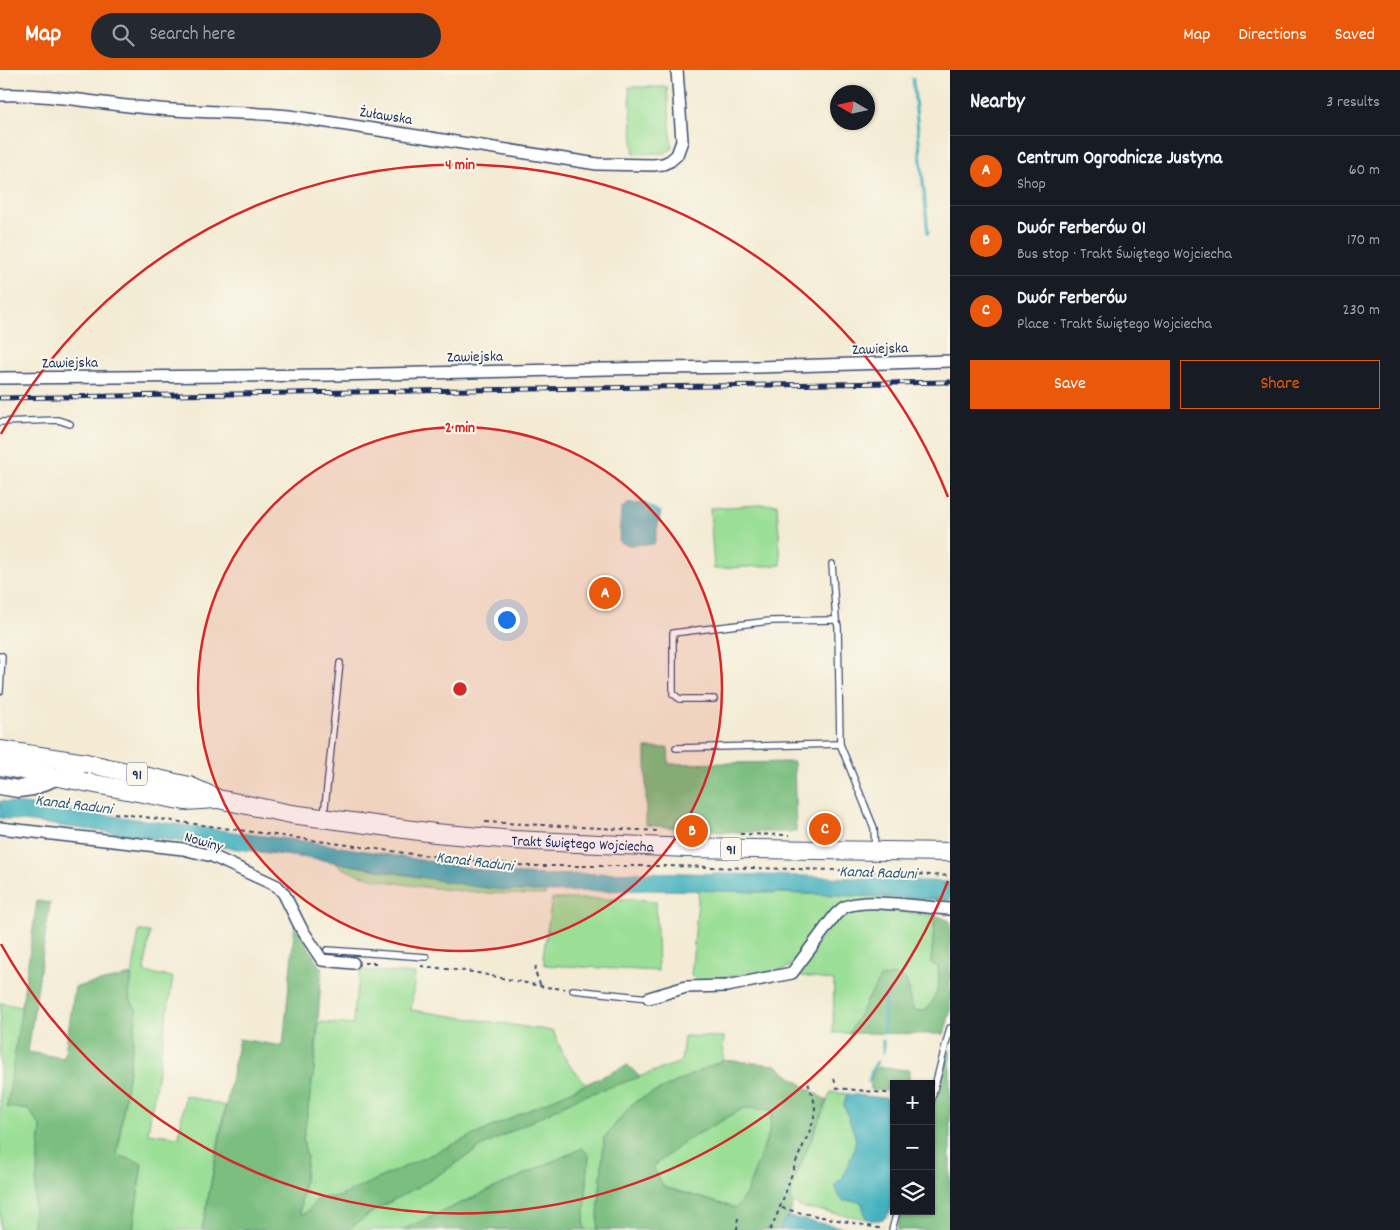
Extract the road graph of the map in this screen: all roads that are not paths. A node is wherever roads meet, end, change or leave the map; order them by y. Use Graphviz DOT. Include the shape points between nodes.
graph roads {
  1 [pos="677,70"];
  2 [pos="0,95"];
  3 [pos="950,362"];
  4 [pos="0,378"];
  5 [pos="0,422"];
  6 [pos="70,424"];
  7 [pos="832,564"];
  8 [pos="836,620"];
  9 [pos="0,656"];
  10 [pos="340,663"];
  11 [pos="0,691"];
  12 [pos="714,699"];
  13 [pos="840,744"];
  14 [pos="676,748"];
  15 [pos="0,750"];
  16 [pos="86,763"];
  17 [pos="0,766"];
  18 [pos="59,777"];
  19 [pos="0,786"];
  20 [pos="218,799"];
  21 [pos="324,818"];
  22 [pos="0,828"];
  23 [pos="875,851"];
  24 [pos="950,852"];
  25 [pos="950,909"];
  26 [pos="327,950"];
  27 [pos="340,956"];
  28 [pos="426,957"];
  29 [pos="353,963"];
  30 [pos="573,990"];
  31 [pos="649,998"];
  32 [pos="950,1028"];
  33 [pos="935,1086"];
  34 [pos="896,1215"];
  35 [pos="891,1230"];
  1 -- 2 [label="street, Żuławska" via="682,142 677,155 670,161 653,165 597,164 262,113 162,110 60,97"];
  3 -- 4 [label="street, Zawiejska"];
  5 -- 6 [label="lane" via="58,420"];
  7 -- 8 [label="lane"];
  8 -- 12 [label="lane" via="770,621 673,633 673,694 680,699"];
  8 -- 13 [label="lane"];
  9 -- 11 [label="lane"];
  10 -- 21 [label="lane"];
  13 -- 14 [label="lane"];
  13 -- 23 [label="lane" via="874,828"];
  15 -- 16 [label="main road, Trakt Świętego Wojciecha / 91"];
  16 -- 18 [label="main road"];
  16 -- 20 [label="main road, Trakt Świętego Wojciecha / 91" via="188,786"];
  17 -- 18 [label="main road, Trakt Świętego Wojciecha / 91"];
  18 -- 19 [label="main road" via="26,789"];
  18 -- 20 [label="main road, Trakt Świętego Wojciecha / 91" via="185,801"];
  20 -- 21 [label="main road, Trakt Świętego Wojciecha / 91"];
  21 -- 23 [label="main road, Trakt Świętego Wojciecha / 91" via="513,840 687,848"];
  22 -- 27 [label="street, Nowiny" via="183,849 212,856 277,886 322,960"];
  23 -- 24 [label="main road, Trakt Świętego Wojciecha / 91"];
  25 -- 31 [label="street" via="852,904 836,914 792,973 727,986 686,987"];
  26 -- 27 [label="lane"];
  27 -- 28 [label="lane"];
  27 -- 29 [label="street, Nowiny"];
  30 -- 31 [label="lane"];
  32 -- 33 [label="lane"];
  34 -- 35 [label="lane"];
}
